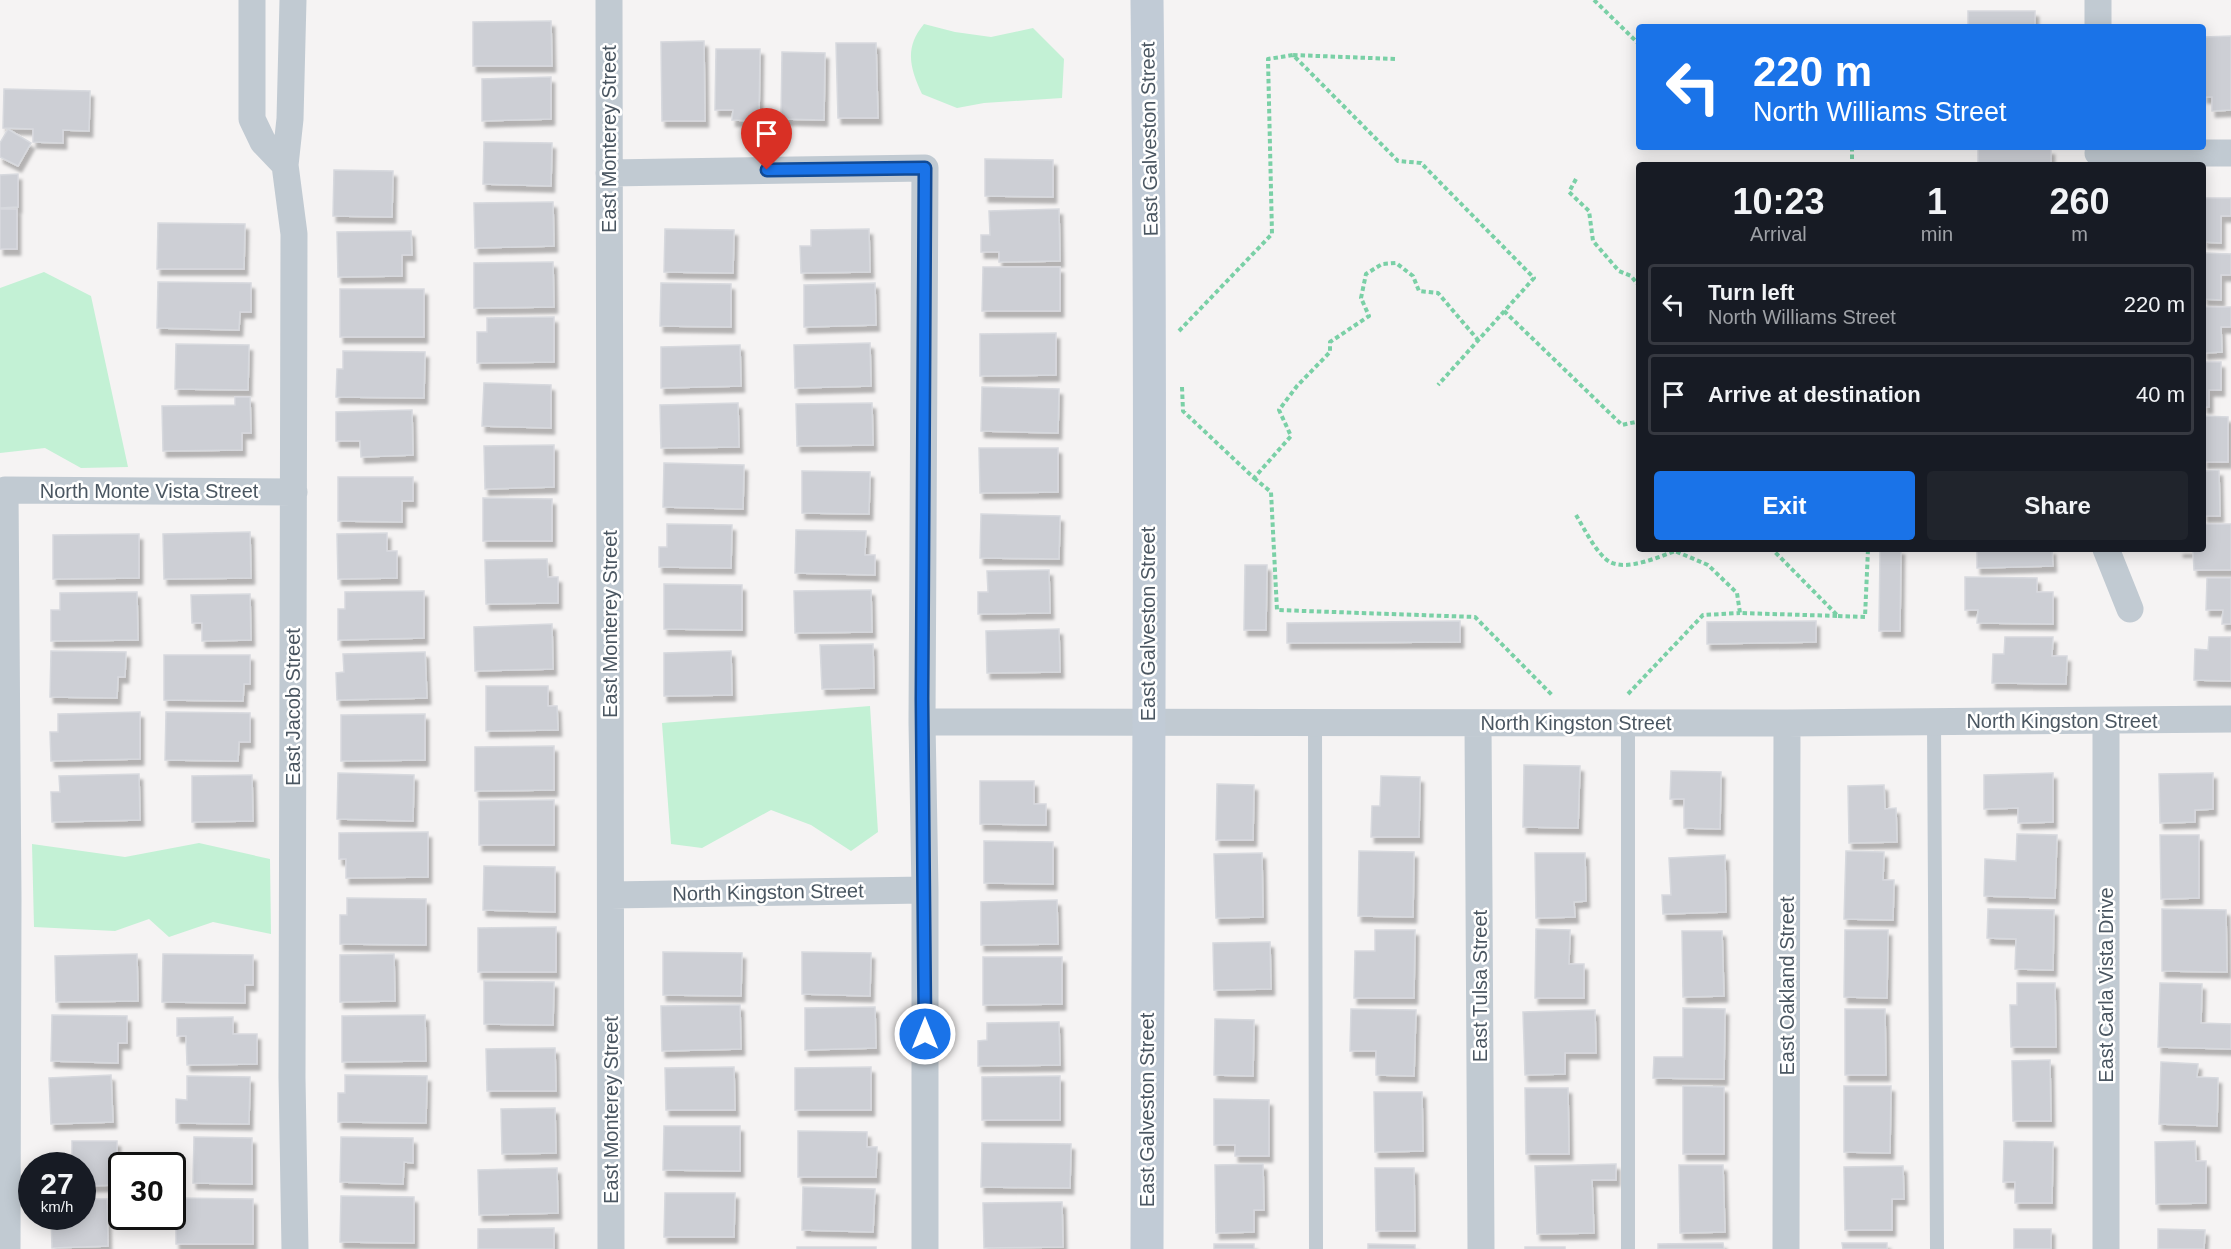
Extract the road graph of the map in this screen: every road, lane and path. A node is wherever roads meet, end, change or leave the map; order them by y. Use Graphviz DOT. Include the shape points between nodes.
graph roads {
  1 [pos="252,0"];
  2 [pos="293,0"];
  3 [pos="609,0"];
  4 [pos="1147,0"];
  5 [pos="1594,0"];
  6 [pos="2098,0"];
  7 [pos="2098,24"];
  8 [pos="1636,41"];
  9 [pos="1293,55"];
  10 [pos="1395,59"];
  11 [pos="2231,153"];
  12 [pos="2098,155"];
  13 [pos="285,165"];
  14 [pos="609,173"];
  15 [pos="1576,179"];
  16 [pos="1636,282"];
  17 [pos="1504,311"];
  18 [pos="1179,332"];
  19 [pos="1478,340"];
  20 [pos="1181,377"];
  21 [pos="1438,385"];
  22 [pos="1636,422"];
  23 [pos="1254,478"];
  24 [pos="294,492"];
  25 [pos="1576,516"];
  26 [pos="1672,552"];
  27 [pos="1677,552"];
  28 [pos="1775,552"];
  29 [pos="1868,552"];
  30 [pos="2107,552"];
  31 [pos="2130,609"];
  32 [pos="1740,613"];
  33 [pos="1838,615"];
  34 [pos="1625,696"];
  35 [pos="1554,697"];
  36 [pos="2231,719"];
  37 [pos="2106,721"];
  38 [pos="922,722"];
  39 [pos="1315,722"];
  40 [pos="1934,722"];
  41 [pos="1148,723"];
  42 [pos="1479,723"];
  43 [pos="1628,723"];
  44 [pos="1787,723"];
  45 [pos="925,890"];
  46 [pos="611,895"];
  47 [pos="4,899"];
  48 [pos="7,1249"];
  49 [pos="295,1249"];
  50 [pos="611,1249"];
  51 [pos="925,1249"];
  52 [pos="1147,1249"];
  53 [pos="1316,1249"];
  54 [pos="1480,1249"];
  55 [pos="1628,1249"];
  56 [pos="1786,1249"];
  57 [pos="1937,1249"];
  58 [pos="2106,1249"];
  1 -- 13 [label="street" via="252,119 263,142"];
  2 -- 13 [label="street, East Jacob Street"];
  3 -- 14 [label="street, East Monterey Street"];
  4 -- 41 [label="street, East Galveston Street"];
  5 -- 8 [label="path"];
  6 -- 7 [label="street"];
  9 -- 10 [label="path"];
  9 -- 17 [label="path" via="1398,161 1421,163 1534,278"];
  9 -- 18 [label="path" via="1268,59 1272,234"];
  11 -- 12 [label="street"];
  13 -- 24 [label="street, East Jacob Street" via="294,234"];
  14 -- 38 [label="street" via="925,168"];
  14 -- 46 [label="street, East Monterey Street"];
  15 -- 16 [label="path" via="1569,192 1589,211 1593,241 1619,271"];
  17 -- 19 [label="path"];
  17 -- 22 [label="path" via="1622,425"];
  19 -- 21 [label="path"];
  19 -- 23 [label="path" via="1438,293 1419,291 1413,276 1396,263 1382,264 1366,274 1361,298 1370,316 1330,342 1330,352 1296,386 1279,410 1291,436"];
  20 -- 23 [label="path" via="1183,411"];
  23 -- 35 [label="path" via="1271,492 1277,610 1474,617"];
  24 -- 47 [label="street, North Monte Vista Street" via="5,490"];
  24 -- 49 [label="street, East Jacob Street"];
  25 -- 26 [label="path" via="1610,562 1644,562"];
  27 -- 32 [label="path" via="1708,565 1737,593"];
  28 -- 33 [label="path"];
  29 -- 33 [label="path" via="1865,617"];
  30 -- 31 [label="street"];
  32 -- 33 [label="path"];
  32 -- 34 [label="path" via="1703,615"];
  36 -- 37 [label="street, North Kingston Street"];
  37 -- 40 [label="street, North Kingston Street"];
  37 -- 58 [label="street, East Carla Vista Drive"];
  38 -- 41 [label="street, North Kingston Street"];
  38 -- 45 [label="street"];
  39 -- 41 [label="street, North Kingston Street"];
  39 -- 42 [label="street, North Kingston Street"];
  39 -- 53 [label="lane"];
  40 -- 44 [label="street, North Kingston Street"];
  40 -- 57 [label="lane"];
  41 -- 52 [label="street, East Galveston Street"];
  42 -- 43 [label="street, North Kingston Street"];
  42 -- 54 [label="street, East Tulsa Street"];
  43 -- 44 [label="street, North Kingston Street"];
  43 -- 55 [label="lane"];
  44 -- 56 [label="street, East Oakland Street"];
  45 -- 46 [label="street, North Kingston Street"];
  45 -- 51 [label="street"];
  46 -- 50 [label="street, East Monterey Street"];
  47 -- 48 [label="street"];
}
